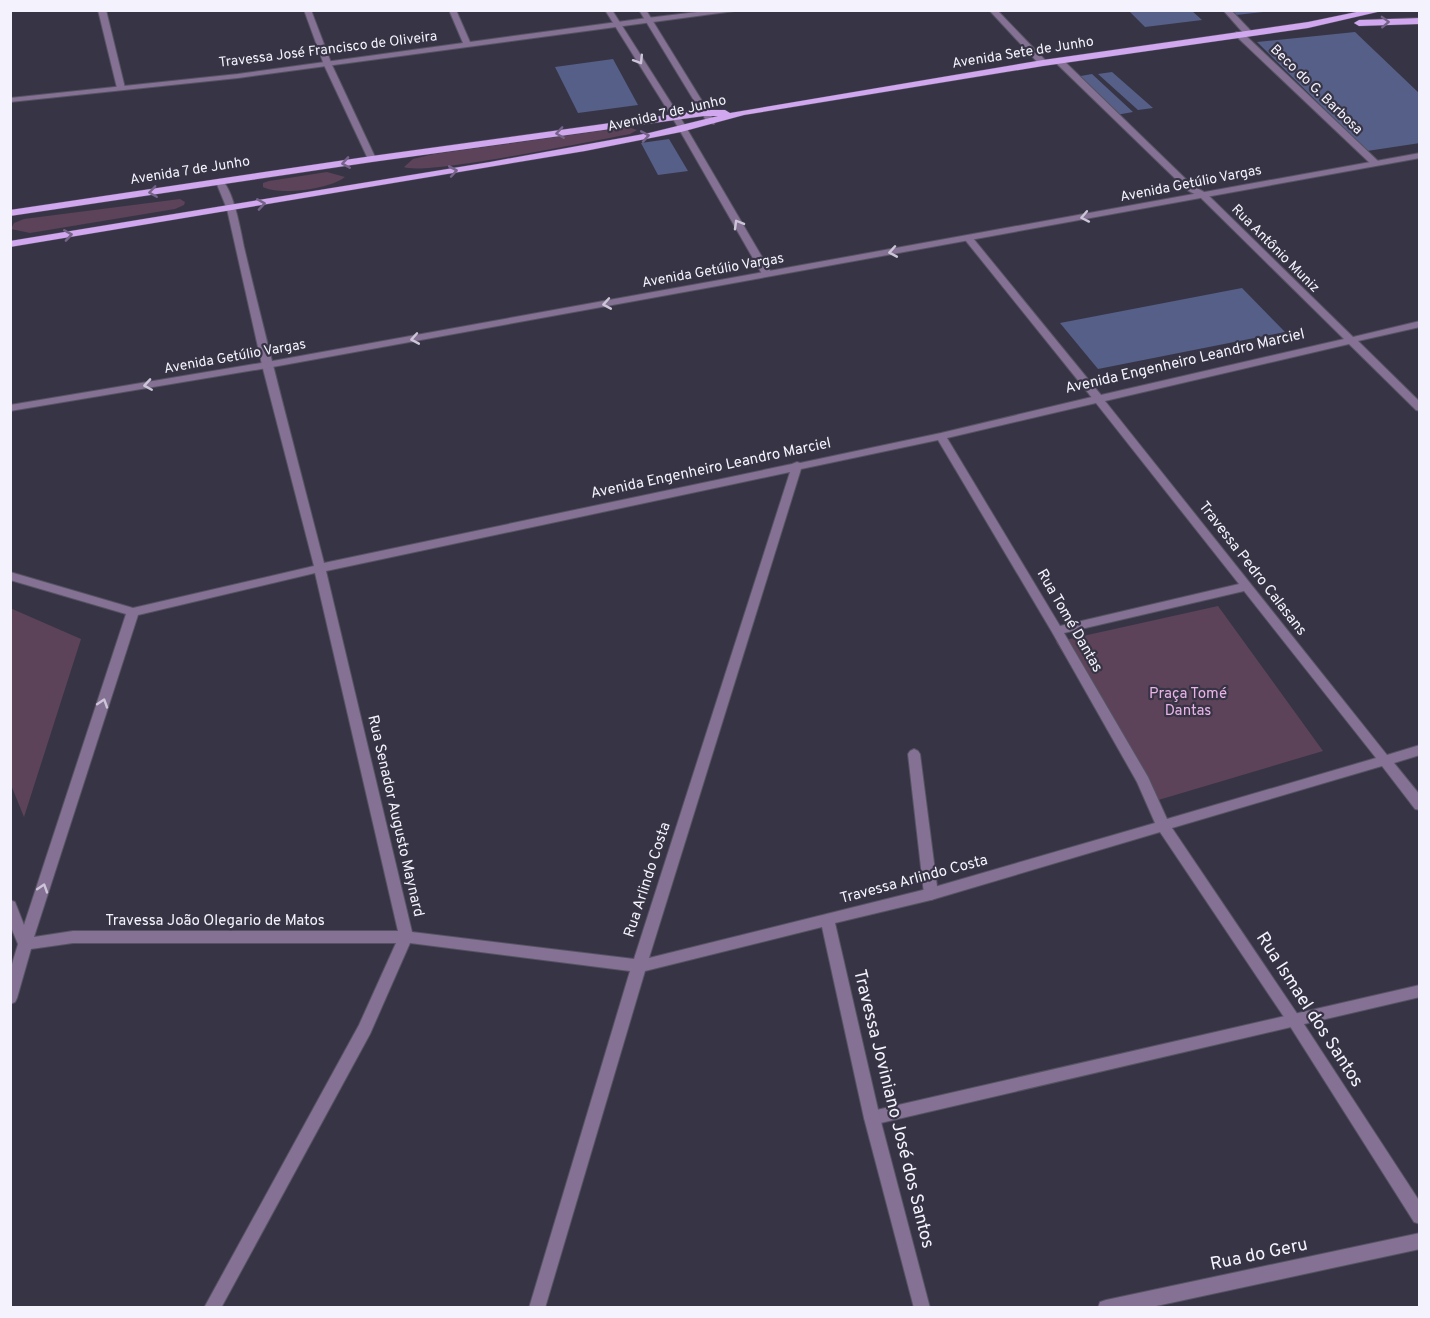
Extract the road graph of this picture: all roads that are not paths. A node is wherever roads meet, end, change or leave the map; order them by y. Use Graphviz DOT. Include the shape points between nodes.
graph roads {
  1 [pos="102,10"];
  2 [pos="307,10"];
  3 [pos="452,10"];
  4 [pos="609,10"];
  5 [pos="642,10"];
  6 [pos="739,10"];
  7 [pos="992,10"];
  8 [pos="1226,10"];
  9 [pos="1382,10"];
  10 [pos="647,20"];
  11 [pos="1419,21"];
  12 [pos="617,24"];
  13 [pos="1308,25"];
  14 [pos="1244,33"];
  15 [pos="468,46"];
  16 [pos="1059,60"];
  17 [pos="1042,63"];
  18 [pos="328,65"];
  19 [pos="121,88"];
  20 [pos="10,100"];
  21 [pos="743,112"];
  22 [pos="676,117"];
  23 [pos="707,118"];
  24 [pos="682,129"];
  25 [pos="1419,156"];
  26 [pos="372,159"];
  27 [pos="1375,163"];
  28 [pos="220,182"];
  29 [pos="1203,195"];
  30 [pos="231,209"];
  31 [pos="10,213"];
  32 [pos="969,239"];
  33 [pos="10,244"];
  34 [pos="767,274"];
  35 [pos="1419,324"];
  36 [pos="1347,339"];
  37 [pos="267,365"];
  38 [pos="1097,397"];
  39 [pos="10,408"];
  40 [pos="1419,408"];
  41 [pos="941,436"];
  42 [pos="797,465"];
  43 [pos="320,568"];
  44 [pos="10,576"];
  45 [pos="1247,586"];
  46 [pos="133,612"];
  47 [pos="1058,631"];
  48 [pos="1419,750"];
  49 [pos="914,754"];
  50 [pos="1382,760"];
  51 [pos="1419,805"];
  52 [pos="1163,826"];
  53 [pos="931,894"];
  54 [pos="10,906"];
  55 [pos="827,920"];
  56 [pos="406,937"];
  57 [pos="25,944"];
  58 [pos="639,966"];
  59 [pos="1419,991"];
  60 [pos="10,998"];
  61 [pos="1293,1019"];
  62 [pos="872,1118"];
  63 [pos="1419,1217"];
  64 [pos="1419,1241"];
  65 [pos="212,1308"];
  66 [pos="537,1308"];
  67 [pos="922,1308"];
  68 [pos="1106,1308"];
  1 -- 19 [label="street"];
  2 -- 18 [label="street"];
  3 -- 15 [label="street"];
  4 -- 12 [label="street"];
  5 -- 10 [label="street"];
  6 -- 10 [label="street, Travessa José Francisco de Oliveira"];
  7 -- 17 [label="street"];
  8 -- 14 [label="street, Beco do G. Barbosa"];
  9 -- 13 [label="main road, Avenida Sete de Junho"];
  10 -- 12 [label="street, Travessa José Francisco de Oliveira"];
  10 -- 23 [label="street"];
  13 -- 11 [label="main road, Avenida Sete de Junho, one-way"];
  12 -- 15 [label="street, Travessa José Francisco de Oliveira"];
  12 -- 22 [label="street, one-way"];
  13 -- 14 [label="main road, Avenida Sete de Junho"];
  14 -- 16 [label="main road, Avenida Sete de Junho"];
  14 -- 27 [label="street, Beco do G. Barbosa"];
  15 -- 18 [label="street, Travessa José Francisco de Oliveira"];
  16 -- 17 [label="main road, Avenida Sete de Junho"];
  16 -- 29 [label="street, Rua Antônio Muniz" via="1190,188"];
  17 -- 21 [label="main road, Avenida Sete de Junho"];
  18 -- 19 [label="street, Travessa José Francisco de Oliveira"];
  18 -- 26 [label="street"];
  19 -- 20 [label="street, Travessa José Francisco de Oliveira"];
  21 -- 23 [label="main road, Avenida 7 de Junho"];
  22 -- 23 [label="main road, Avenida 7 de Junho"];
  22 -- 24 [label="street"];
  22 -- 26 [label="main road, Avenida 7 de Junho, one-way"];
  23 -- 24 [label="main road, Avenida 7 de Junho"];
  30 -- 24 [label="main road, Avenida 7 de Junho, one-way"];
  34 -- 24 [label="street, one-way"];
  25 -- 27 [label="street, Avenida Getúlio Vargas"];
  26 -- 28 [label="main road, Avenida 7 de Junho, one-way"];
  27 -- 29 [label="street, Avenida Getúlio Vargas"];
  28 -- 30 [label="street, Rua Senador Augusto Maynard"];
  28 -- 31 [label="main road, Avenida 7 de Junho, one-way"];
  29 -- 32 [label="street, Avenida Getúlio Vargas, one-way"];
  29 -- 36 [label="street, Rua Antônio Muniz"];
  33 -- 30 [label="main road, Avenida 7 de Junho, one-way"];
  30 -- 37 [label="street, Rua Senador Augusto Maynard"];
  32 -- 34 [label="street, Avenida Getúlio Vargas, one-way"];
  32 -- 38 [label="street, Travessa Pedro Calasans"];
  34 -- 37 [label="street, Avenida Getúlio Vargas, one-way"];
  35 -- 36 [label="street, Avenida Engenheiro Leandro Marciel"];
  36 -- 38 [label="street, Avenida Engenheiro Leandro Marciel"];
  36 -- 40 [label="street, Rua Antônio Muniz"];
  37 -- 39 [label="street, Avenida Getúlio Vargas, one-way"];
  37 -- 43 [label="street, Rua Senador Augusto Maynard"];
  38 -- 41 [label="street, Avenida Engenheiro Leandro Marciel"];
  38 -- 45 [label="street, Travessa Pedro Calasans"];
  41 -- 42 [label="street, Avenida Engenheiro Leandro Marciel"];
  41 -- 47 [label="street, Rua Tomé Dantas"];
  42 -- 43 [label="street, Avenida Engenheiro Leandro Marciel"];
  42 -- 58 [label="street, Rua Arlindo Costa"];
  43 -- 46 [label="street, Avenida Engenheiro Leandro Marciel"];
  43 -- 56 [label="street, Rua Senador Augusto Maynard"];
  44 -- 46 [label="street, Avenida Engenheiro Leandro Marciel"];
  45 -- 47 [label="street"];
  45 -- 50 [label="street, Travessa Pedro Calasans"];
  57 -- 46 [label="street, one-way"];
  47 -- 52 [label="street, Rua Tomé Dantas" via="1143,781"];
  48 -- 50 [label="street, Travessa Arlindo Costa"];
  49 -- 53 [label="street"];
  50 -- 51 [label="street, Travessa Pedro Calasans"];
  50 -- 52 [label="street, Travessa Arlindo Costa"];
  52 -- 53 [label="street, Travessa Arlindo Costa"];
  52 -- 61 [label="street, Rua Ismael dos Santos"];
  53 -- 55 [label="street, Travessa Arlindo Costa"];
  54 -- 57 [label="street"];
  55 -- 58 [label="street, Travessa Arlindo Costa"];
  55 -- 62 [label="street, Travessa Joviniano José dos Santos"];
  56 -- 57 [label="street, Travessa João Olegario de Matos" via="73,937"];
  56 -- 58 [label="street, Travessa Arlindo Costa"];
  56 -- 65 [label="street, Rua Senador Augusto Maynard" via="366,1029"];
  57 -- 60 [label="street"];
  58 -- 66 [label="street, Rua Arlindo Costa"];
  59 -- 61 [label="street"];
  61 -- 62 [label="street"];
  61 -- 63 [label="street, Rua Ismael dos Santos"];
  62 -- 67 [label="street, Travessa Joviniano José dos Santos"];
  64 -- 68 [label="street, Rua do Geru"];
}
